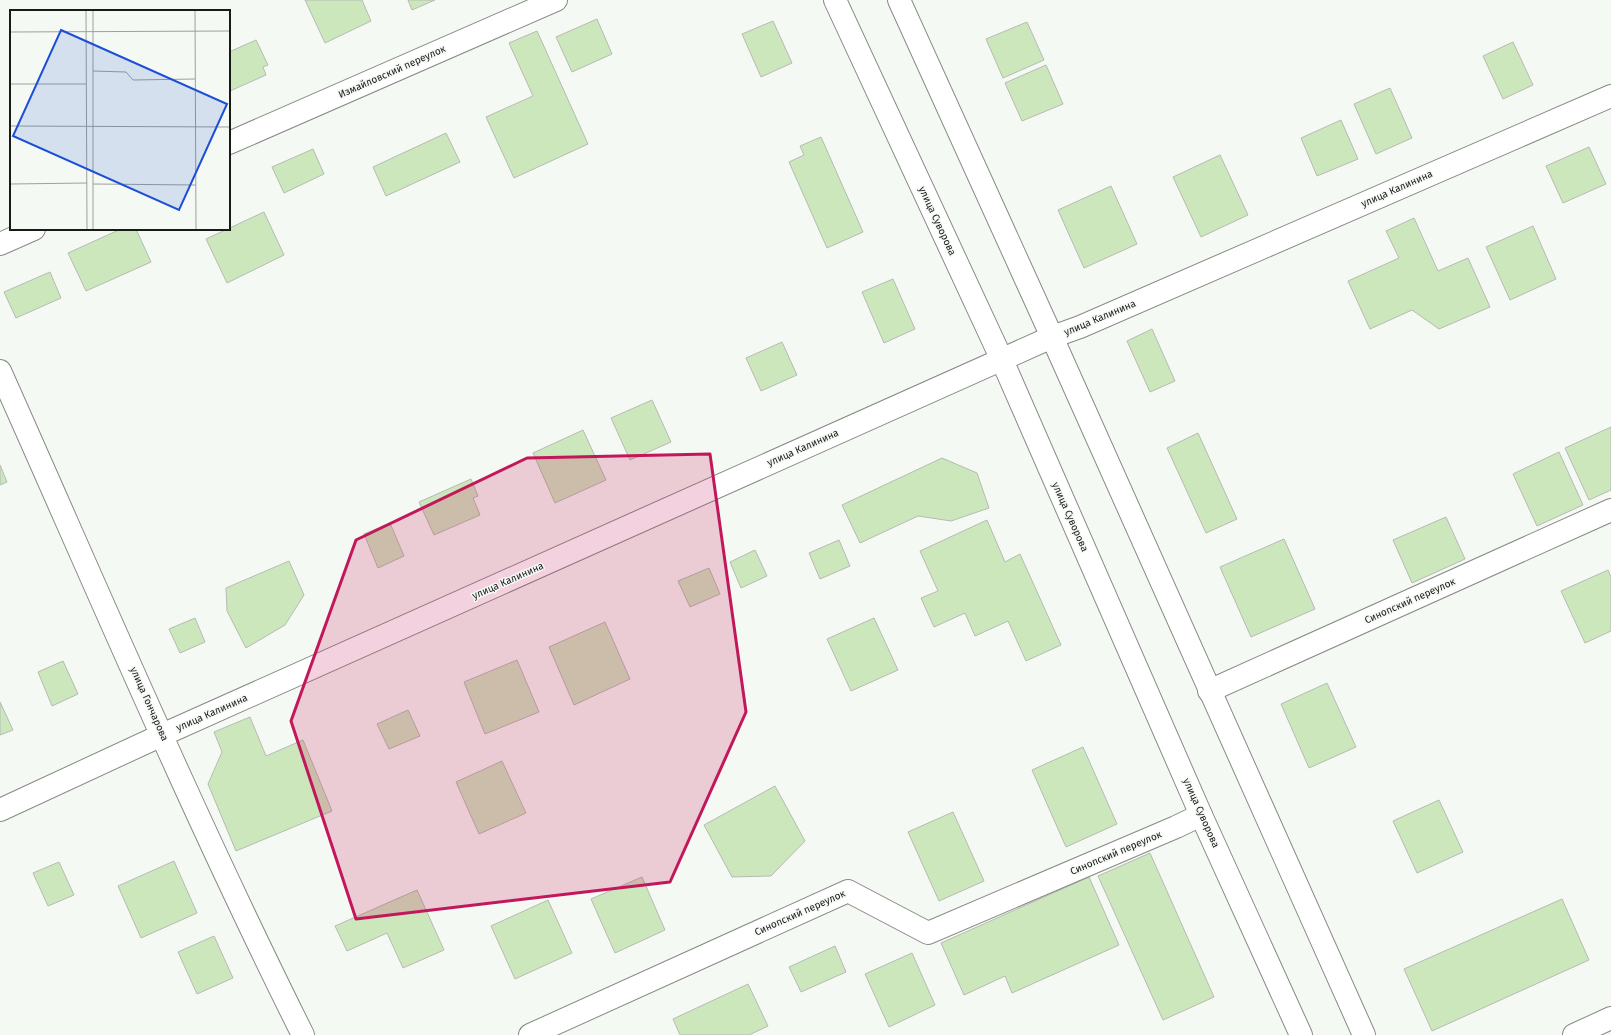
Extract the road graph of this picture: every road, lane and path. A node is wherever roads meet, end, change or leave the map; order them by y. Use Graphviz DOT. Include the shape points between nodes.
graph roads {
  1 [pos="556,0"];
  2 [pos="835,0"];
  3 [pos="898,0"];
  4 [pos="1611,96"];
  5 [pos="230,143"];
  6 [pos="32,230"];
  7 [pos="0,244"];
  8 [pos="1052,337"];
  9 [pos="1002,360"];
  10 [pos="0,371"];
  11 [pos="1611,510"];
  12 [pos="1209,691"];
  13 [pos="162,735"];
  14 [pos="0,810"];
  15 [pos="1201,815"];
  16 [pos="1611,1018"];
  17 [pos="302,1035"];
  18 [pos="530,1035"];
  19 [pos="1301,1035"];
  20 [pos="1364,1035"];
  21 [pos="1574,1035"];
  1 -- 5 [label="street, Измайловский переулок"];
  2 -- 9 [label="street, улица Суворова"];
  3 -- 8 [label="street"];
  4 -- 8 [label="street, улица Калинина"];
  6 -- 7 [label="street"];
  8 -- 9 [label="street, улица Калинина"];
  8 -- 12 [label="street"];
  9 -- 13 [label="street, улица Калинина"];
  9 -- 15 [label="street, улица Суворова"];
  10 -- 13 [label="street, улица Гончарова"];
  11 -- 12 [label="street, Синопский переулок"];
  12 -- 20 [label="street"];
  13 -- 14 [label="street, улица Калинина"];
  13 -- 17 [label="street, улица Гончарова"];
  15 -- 18 [label="street, Синопский переулок" via="928,933 848,891"];
  15 -- 19 [label="street, улица Суворова"];
  16 -- 21 [label="street"];
}
